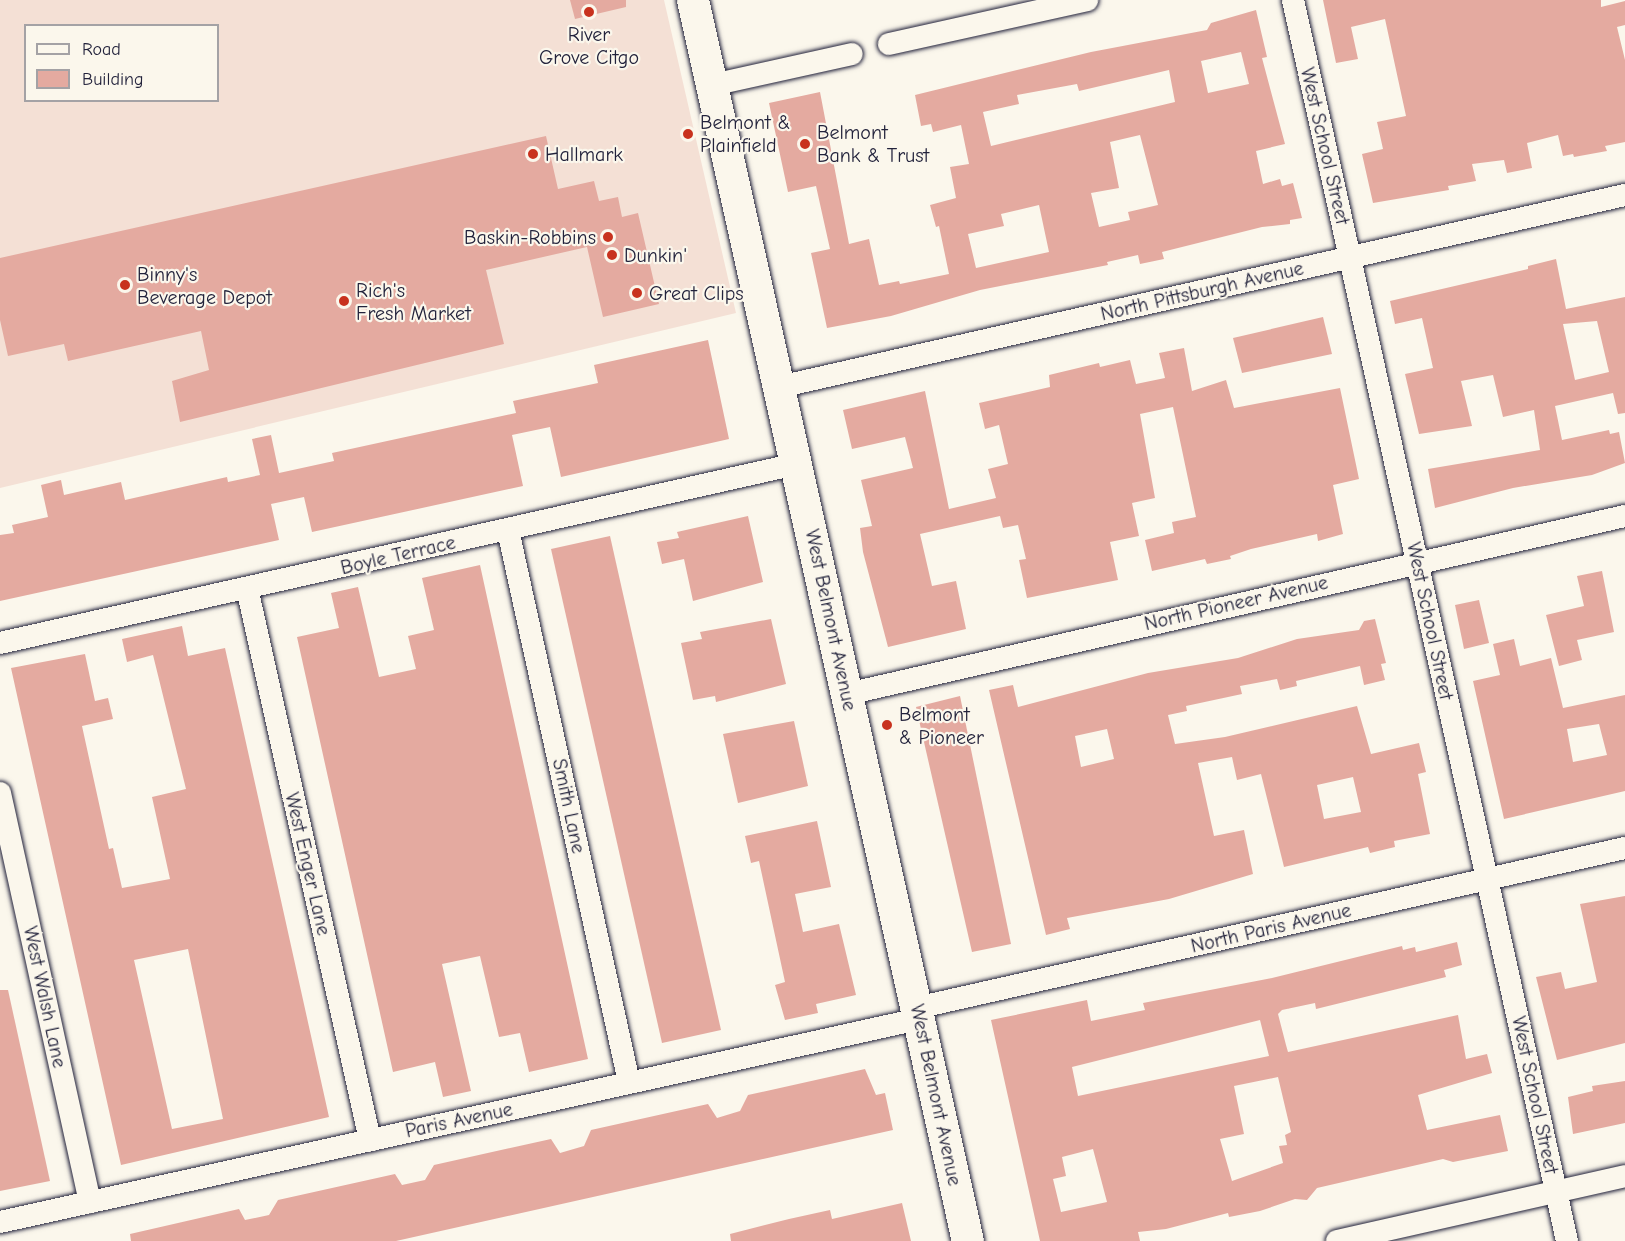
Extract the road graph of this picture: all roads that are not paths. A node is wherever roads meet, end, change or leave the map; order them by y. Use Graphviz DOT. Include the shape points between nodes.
graph roads {
  1 [pos="693,0"];
  2 [pos="1087,0"];
  3 [pos="1293,0"];
  4 [pos="889,44"];
  5 [pos="852,54"];
  6 [pos="712,84"];
  7 [pos="1625,195"];
  8 [pos="1350,258"];
  9 [pos="779,387"];
  10 [pos="796,464"];
  11 [pos="1625,516"];
  12 [pos="508,530"];
  13 [pos="1417,561"];
  14 [pos="247,588"];
  15 [pos="0,643"];
  16 [pos="847,694"];
  17 [pos="0,793"];
  18 [pos="1625,848"];
  19 [pos="1487,879"];
  20 [pos="918,1013"];
  21 [pos="629,1082"];
  22 [pos="370,1140"];
  23 [pos="1625,1176"];
  24 [pos="1556,1192"];
  25 [pos="90,1202"];
  26 [pos="0,1222"];
  27 [pos="968,1241"];
  28 [pos="1337,1241"];
  29 [pos="1567,1241"];
  1 -- 6 [label="main road, West Belmont Avenue"];
  2 -- 4 [label="street"];
  3 -- 8 [label="street, West School Street"];
  5 -- 6 [label="street"];
  6 -- 9 [label="main road, West Belmont Avenue"];
  7 -- 8 [label="street, North Pittsburgh Avenue"];
  8 -- 9 [label="street, North Pittsburgh Avenue"];
  8 -- 13 [label="street, West School Street"];
  9 -- 10 [label="main road, West Belmont Avenue"];
  10 -- 12 [label="street, Boyle Terrace"];
  10 -- 16 [label="main road, West Belmont Avenue"];
  11 -- 13 [label="street, North Pioneer Avenue"];
  12 -- 14 [label="street, Boyle Terrace"];
  12 -- 21 [label="street, Smith Lane"];
  13 -- 16 [label="street, North Pioneer Avenue"];
  13 -- 19 [label="street, West School Street"];
  14 -- 15 [label="street, Boyle Terrace"];
  14 -- 22 [label="street, West Enger Lane"];
  16 -- 20 [label="main road, West Belmont Avenue"];
  17 -- 25 [label="street, West Walsh Lane"];
  18 -- 19 [label="street, North Paris Avenue"];
  19 -- 20 [label="street, North Paris Avenue"];
  19 -- 24 [label="street, West School Street"];
  20 -- 21 [label="street, Paris Avenue"];
  20 -- 27 [label="main road, West Belmont Avenue"];
  21 -- 22 [label="street, Paris Avenue"];
  22 -- 25 [label="street, Paris Avenue"];
  23 -- 24 [label="street"];
  24 -- 28 [label="street"];
  24 -- 29 [label="street, West School Street"];
  25 -- 26 [label="street, Paris Avenue"];
}
